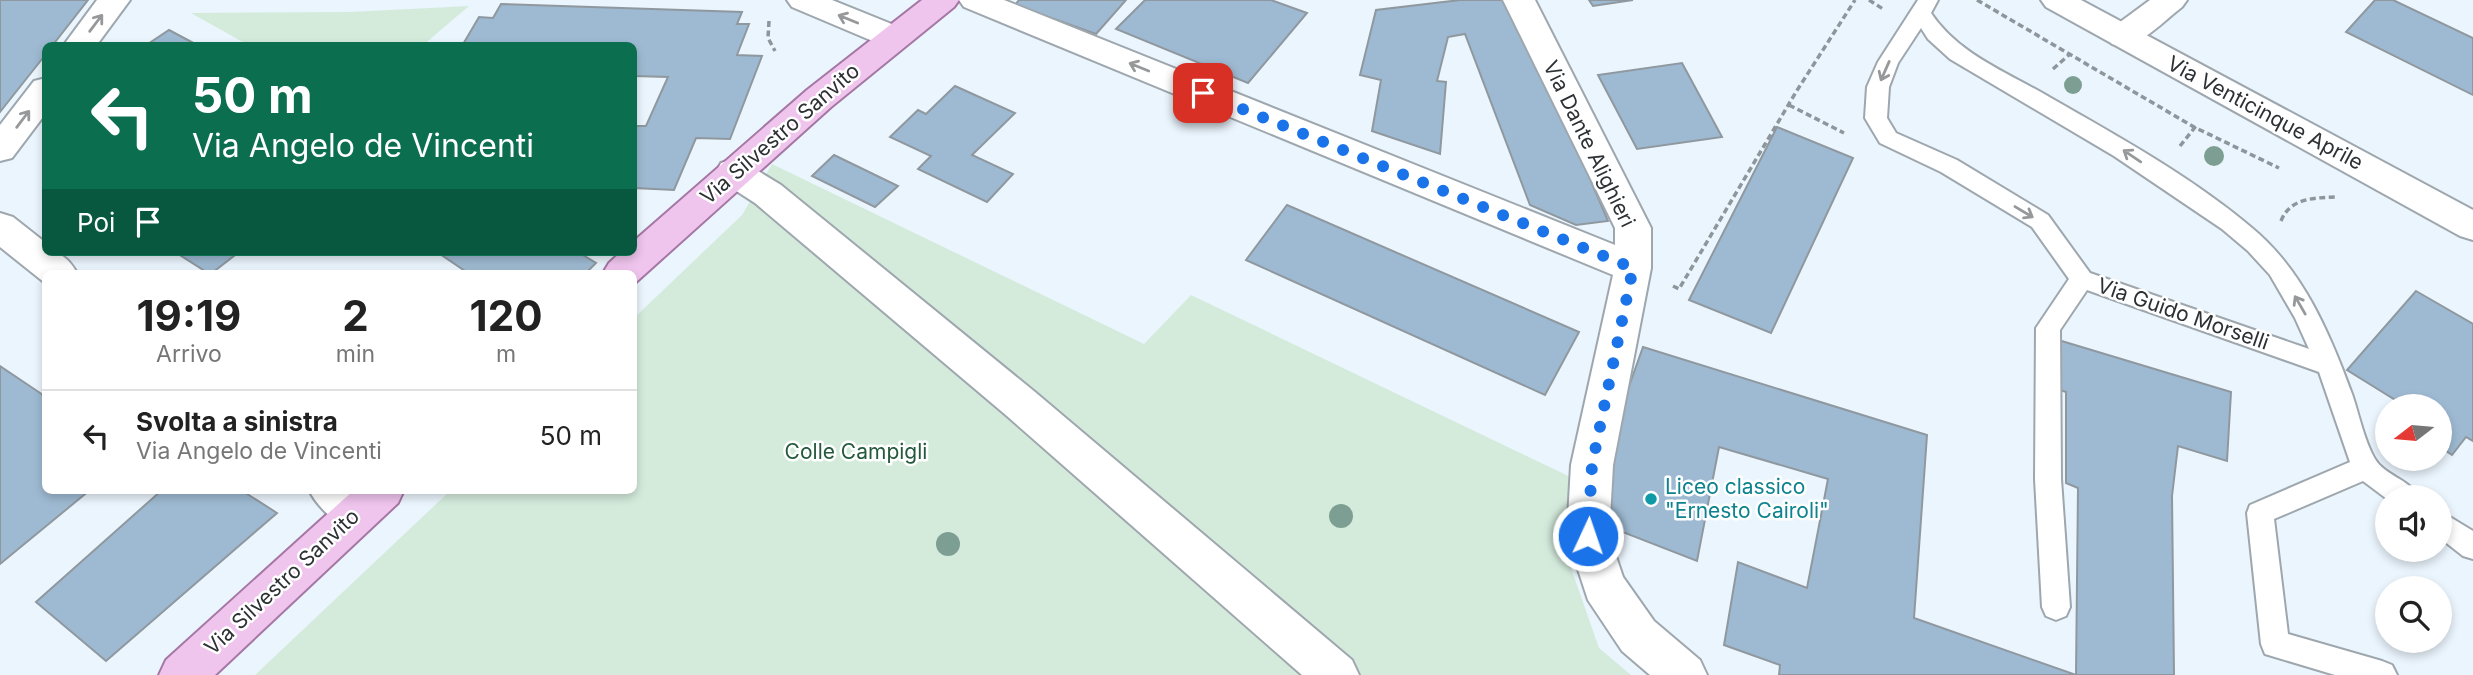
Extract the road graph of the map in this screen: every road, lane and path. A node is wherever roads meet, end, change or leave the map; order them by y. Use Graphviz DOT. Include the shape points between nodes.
graph roads {
  1 [pos="114,0"];
  2 [pos="803,0"];
  3 [pos="943,0"];
  4 [pos="975,0"];
  5 [pos="1519,0"];
  6 [pos="1855,0"];
  7 [pos="1977,0"];
  8 [pos="2057,0"];
  9 [pos="2171,0"];
  10 [pos="1925,7"];
  11 [pos="769,17"];
  12 [pos="2123,36"];
  13 [pos="893,37"];
  14 [pos="82,42"];
  15 [pos="775,51"];
  16 [pos="42,94"];
  17 [pos="1788,105"];
  18 [pos="1886,135"];
  19 [pos="0,149"];
  20 [pos="733,172"];
  21 [pos="2290,174"];
  22 [pos="2325,191"];
  23 [pos="2280,225"];
  24 [pos="2473,226"];
  25 [pos="0,227"];
  26 [pos="1633,268"];
  27 [pos="54,270"];
  28 [pos="625,270"];
  29 [pos="2082,279"];
  30 [pos="2330,366"];
  31 [pos="2365,468"];
  32 [pos="2388,485"];
  33 [pos="357,497"];
  34 [pos="2452,532"];
  35 [pos="2473,547"];
  36 [pos="2056,607"];
  37 [pos="182,675"];
  38 [pos="1336,675"];
  39 [pos="1684,675"];
  40 [pos="2382,675"];
  14 -- 1 [label="street, one-way"];
  13 -- 2 [label="street, one-way"];
  3 -- 13 [label="main road, Via Silvestro Sanvito"];
  26 -- 4 [label="street, one-way"];
  5 -- 26 [label="street, Via Dante Alighieri" via="1633,228"];
  6 -- 17 [label="path"];
  7 -- 21 [label="path" via="2194,127"];
  8 -- 12 [label="street, Via Venticinque Aprile"];
  9 -- 12 [label="street"];
  10 -- 18 [label="lane, one-way" via="1888,62 1878,87 1876,118"];
  30 -- 10 [label="lane, one-way" via="2278,268 2251,239 2118,147 1956,54 1936,34"];
  11 -- 15 [label="path" via="768,38"];
  12 -- 24 [label="street, Via Venticinque Aprile"];
  13 -- 20 [label="main road, Via Silvestro Sanvito"];
  19 -- 16 [label="street, one-way"];
  17 -- 18 [label="path" via="1838,131"];
  17 -- 26 [label="path" via="1679,289"];
  18 -- 29 [label="lane, Via Guido Morselli, one-way" via="1949,166 2039,221"];
  20 -- 28 [label="main road, Via Silvestro Sanvito"];
  20 -- 38 [label="street" via="768,194 1021,404"];
  22 -- 23 [label="path" via="2337,197 2304,198 2283,214"];
  25 -- 27 [label="street"];
  26 -- 39 [label="street, Via Dante Alighieri" via="1592,465 1588,536 1604,586 1638,636"];
  29 -- 30 [label="lane, Via Guido Morselli"];
  29 -- 36 [label="lane" via="2048,328 2048,479"];
  30 -- 31 [label="lane"];
  31 -- 32 [label="lane"];
  31 -- 40 [label="lane" via="2260,513 2275,644"];
  33 -- 37 [label="main road, Via Silvestro Sanvito"];
  34 -- 35 [label="lane"];
}
